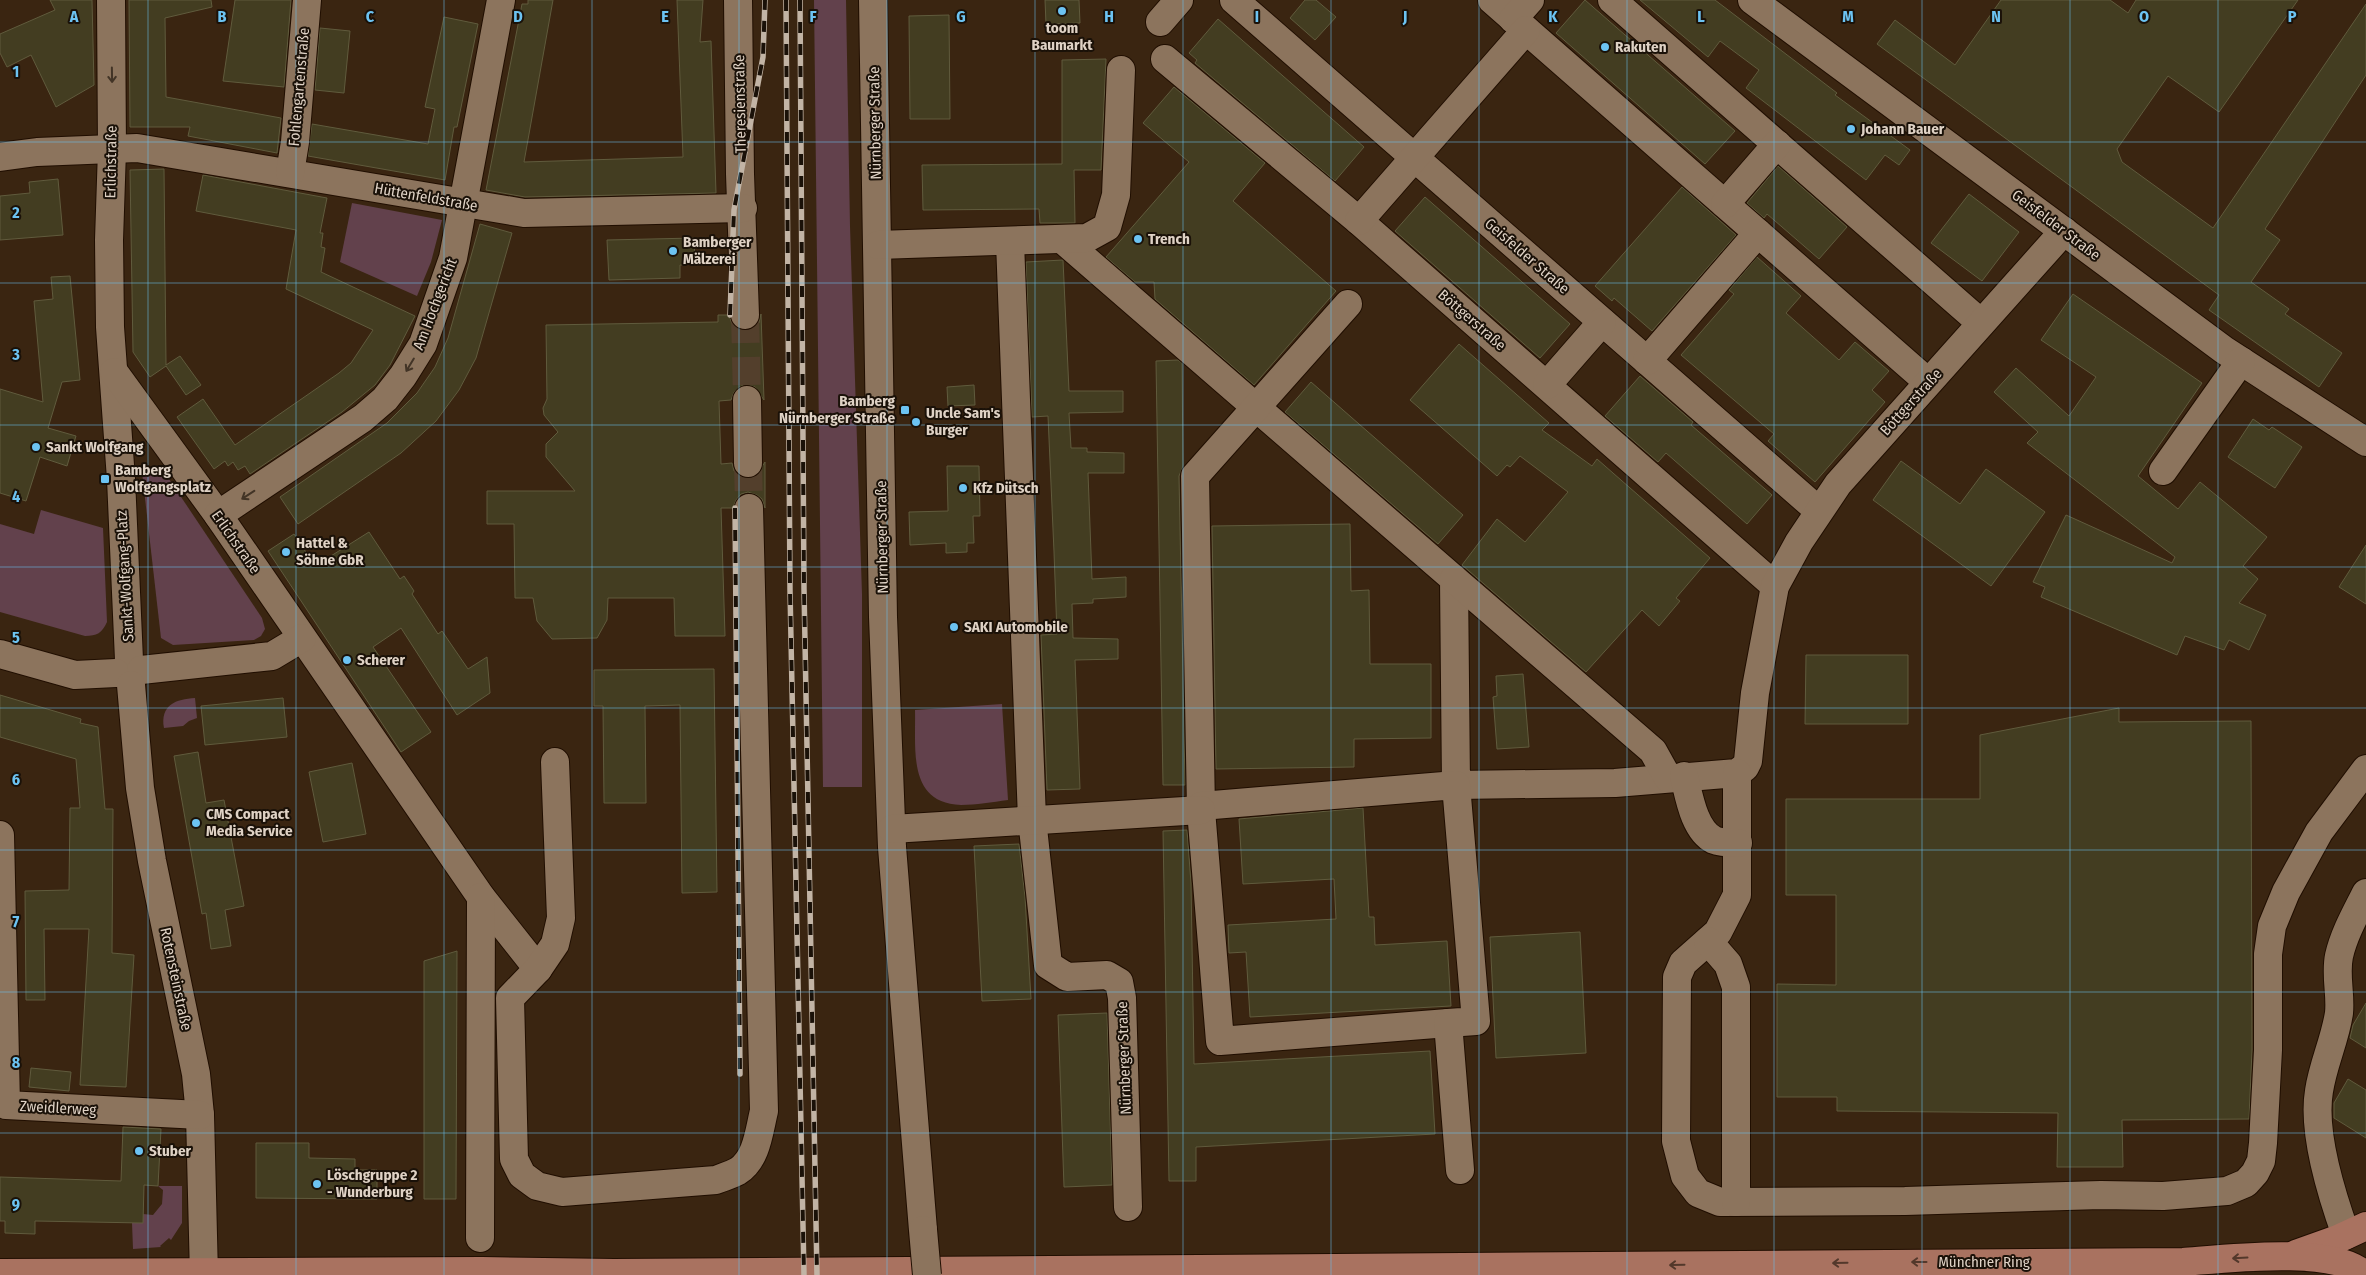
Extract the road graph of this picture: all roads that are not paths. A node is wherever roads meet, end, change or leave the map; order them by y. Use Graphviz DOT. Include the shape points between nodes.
graph roads {
  1 [pos="111,0"];
  2 [pos="307,0"];
  3 [pos="501,0"];
  4 [pos="738,0"];
  5 [pos="873,0"];
  6 [pos="1179,0"];
  7 [pos="1234,0"];
  8 [pos="1492,0"];
  9 [pos="1612,0"];
  10 [pos="1752,0"];
  11 [pos="1523,16"];
  12 [pos="1160,22"];
  13 [pos="1165,59"];
  14 [pos="1121,70"];
  15 [pos="1777,144"];
  16 [pos="112,150"];
  17 [pos="0,156"];
  18 [pos="1414,158"];
  19 [pos="290,173"];
  20 [pos="462,204"];
  21 [pos="1725,204"];
  22 [pos="742,208"];
  23 [pos="1359,221"];
  24 [pos="2064,231"];
  25 [pos="1758,234"];
  26 [pos="1075,239"];
  27 [pos="1010,242"];
  28 [pos="878,245"];
  29 [pos="1348,304"];
  30 [pos="745,315"];
  31 [pos="1602,322"];
  32 [pos="1981,323"];
  33 [pos="1647,361"];
  34 [pos="2241,361"];
  35 [pos="114,372"];
  36 [pos="1928,382"];
  37 [pos="1547,385"];
  38 [pos="747,400"];
  39 [pos="1257,408"];
  40 [pos="2366,442"];
  41 [pos="748,463"];
  42 [pos="2163,471"];
  43 [pos="749,508"];
  44 [pos="1819,511"];
  45 [pos="218,515"];
  46 [pos="1454,579"];
  47 [pos="1776,586"];
  48 [pos="302,638"];
  49 [pos="0,654"];
  50 [pos="129,672"];
  51 [pos="555,762"];
  52 [pos="2366,769"];
  53 [pos="1737,773"];
  54 [pos="1676,777"];
  55 [pos="1456,785"];
  56 [pos="1201,808"];
  57 [pos="1032,820"];
  58 [pos="892,828"];
  59 [pos="0,835"];
  60 [pos="1738,843"];
  61 [pos="2366,893"];
  62 [pos="481,898"];
  63 [pos="1708,941"];
  64 [pos="538,969"];
  65 [pos="1448,1023"];
  66 [pos="200,1115"];
  67 [pos="1460,1170"];
  68 [pos="1736,1202"];
  69 [pos="1128,1208"];
  70 [pos="2356,1230"];
  71 [pos="480,1238"];
  72 [pos="2289,1256"];
  73 [pos="1889,1269"];
  74 [pos="0,1273"];
  75 [pos="204,1274"];
  76 [pos="927,1275"];
  77 [pos="2364,1275"];
  1 -- 16 [label="street, Erlichstraße, one-way"];
  2 -- 19 [label="street, Fohlengartenstraße"];
  3 -- 20 [label="street, Am Hochgericht"];
  4 -- 22 [label="street, Theresienstraße"];
  5 -- 28 [label="street, Nürnberger Straße"];
  6 -- 12 [label="street"];
  7 -- 18 [label="street, Geisfelder Straße"];
  8 -- 11 [label="street"];
  9 -- 15 [label="street"];
  10 -- 24 [label="street, Geisfelder Straße"];
  11 -- 18 [label="street"];
  11 -- 21 [label="street"];
  13 -- 23 [label="street, Böttgerstraße"];
  14 -- 26 [label="street" via="1116,195 1107,227"];
  15 -- 21 [label="street"];
  15 -- 32 [label="street"];
  16 -- 17 [label="street, Hüttenfeldstraße"];
  16 -- 19 [label="street, Hüttenfeldstraße" via="137,148"];
  16 -- 35 [label="street, Erlichstraße" via="109,240"];
  18 -- 23 [label="street"];
  18 -- 31 [label="street, Geisfelder Straße"];
  19 -- 20 [label="street, Hüttenfeldstraße"];
  20 -- 22 [label="street, Hüttenfeldstraße" via="524,213"];
  20 -- 45 [label="street, Am Hochgericht, one-way" via="453,258 423,344 391,391 363,418"];
  21 -- 25 [label="street"];
  22 -- 30 [label="street, Theresienstraße"];
  23 -- 37 [label="street, Böttgerstraße"];
  24 -- 32 [label="street, Böttgerstraße"];
  24 -- 34 [label="street, Geisfelder Straße"];
  25 -- 33 [label="street"];
  25 -- 36 [label="street"];
  26 -- 27 [label="street"];
  26 -- 39 [label="street"];
  27 -- 28 [label="street"];
  27 -- 57 [label="street, Nürnberger Straße"];
  28 -- 58 [label="street, Nürnberger Straße" via="883,618"];
  29 -- 39 [label="street"];
  31 -- 33 [label="street, Geisfelder Straße"];
  31 -- 37 [label="street"];
  32 -- 36 [label="street, Böttgerstraße"];
  33 -- 44 [label="street, Geisfelder Straße"];
  34 -- 40 [label="street, Geisfelder Straße"];
  34 -- 42 [label="street"];
  35 -- 45 [label="street, Erlichstraße"];
  35 -- 50 [label="street, Sankt-Wolfgang-Platz"];
  36 -- 44 [label="street, Böttgerstraße" via="1838,484"];
  37 -- 47 [label="street, Böttgerstraße"];
  38 -- 41 [label="street"];
  39 -- 46 [label="street"];
  39 -- 56 [label="street" via="1195,476"];
  43 -- 64 [label="street" via="764,1111 750,1159 739,1171 716,1180 562,1192 537,1186 522,1175 514,1158 510,998"];
  44 -- 47 [label="street, Böttgerstraße"];
  45 -- 48 [label="street, Erlichstraße"];
  46 -- 54 [label="street" via="1653,751"];
  46 -- 55 [label="street"];
  47 -- 53 [label="street, Böttgerstraße" via="1755,693 1748,761"];
  48 -- 50 [label="street" via="272,656"];
  48 -- 62 [label="street, Erlichstraße"];
  49 -- 50 [label="street" via="75,675"];
  50 -- 66 [label="street, Rotensteinstraße" via="140,788 196,1074"];
  51 -- 64 [label="street" via="562,918 555,944"];
  52 -- 68 [label="street" via="2319,832 2286,892 2272,926 2268,954 2268,1050 2263,1143 2261,1160 2246,1183 2227,1191 2163,1196"];
  53 -- 54 [label="street"];
  53 -- 60 [label="street"];
  54 -- 55 [label="street" via="1615,783"];
  54 -- 60 [label="street" via="1706,833 1713,839"];
  55 -- 56 [label="street"];
  55 -- 65 [label="street" via="1476,1021"];
  56 -- 57 [label="street"];
  56 -- 65 [label="street" via="1220,1041"];
  57 -- 58 [label="street"];
  57 -- 69 [label="street, Nürnberger Straße" via="1048,965 1067,977 1107,975 1119,982"];
  58 -- 76 [label="street, Nürnberger Straße, bridge"];
  59 -- 66 [label="street, Zweidlerweg" via="6,1105"];
  60 -- 63 [label="street" via="1737,895 1722,926"];
  61 -- 70 [label="street" via="2348,929 2339,957 2339,1010 2319,1090 2318,1110 2320,1137 2335,1206"];
  62 -- 64 [label="street, Erlichstraße"];
  62 -- 71 [label="street"];
  63 -- 68 [label="street" via="1728,964 1736,987"];
  63 -- 68 [label="street" via="1683,963 1677,977 1676,1141 1685,1176 1698,1193 1720,1202"];
  65 -- 67 [label="street"];
  66 -- 75 [label="street, Rotensteinstraße"];
  70 -- 72 [label="main road"];
  72 -- 73 [label="main road, Münchner Ring, one-way" via="2183,1262"];
  72 -- 77 [label="main road" via="2349,1264"];
  73 -- 75 [label="main road, Münchner Ring, one-way"];
  74 -- 75 [label="main road, Münchner Ring"];
}
